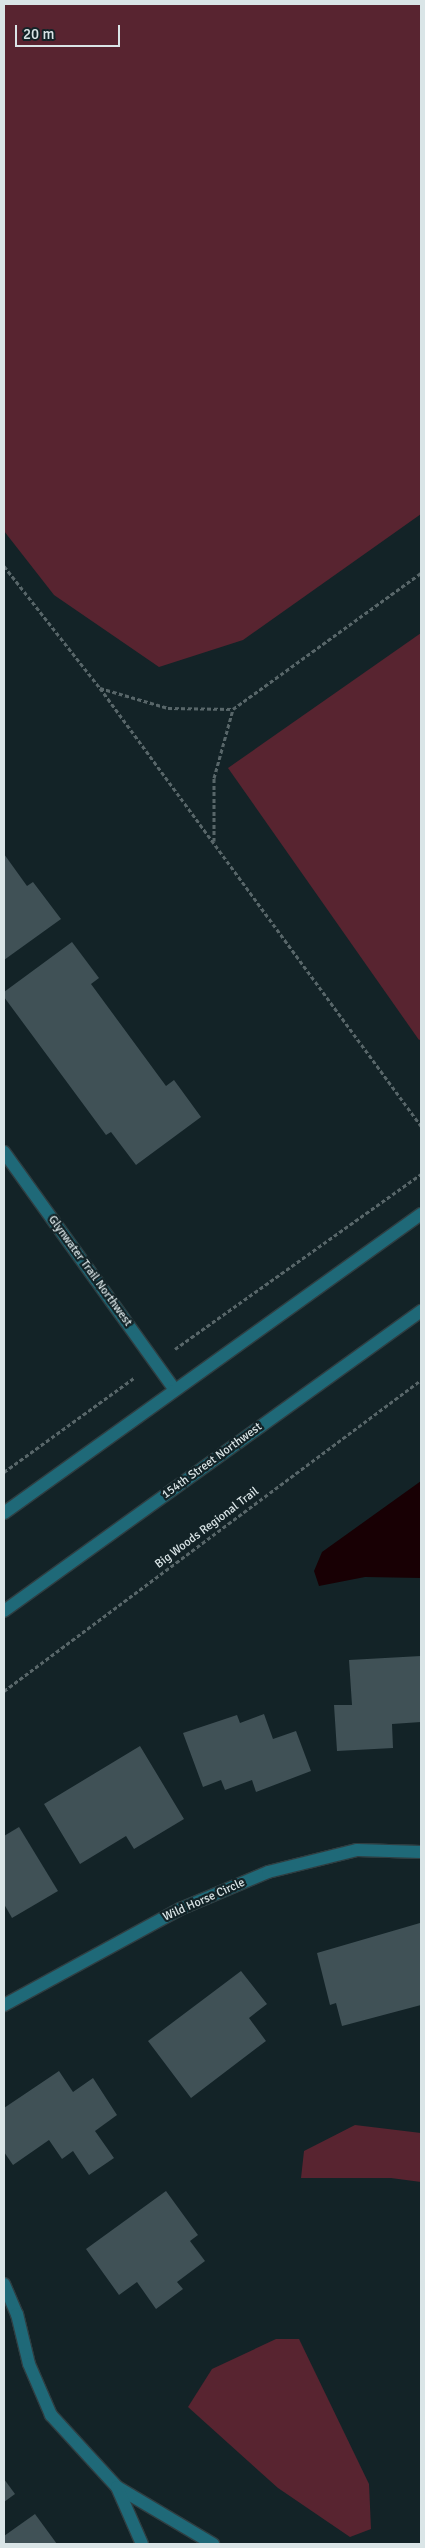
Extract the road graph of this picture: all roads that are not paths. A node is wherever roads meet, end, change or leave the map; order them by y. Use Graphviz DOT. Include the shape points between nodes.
graph roads {
  1 [pos="4,1152"];
  2 [pos="421,1214"];
  3 [pos="421,1311"];
  4 [pos="175,1390"];
  5 [pos="4,1513"];
  6 [pos="4,1611"];
  7 [pos="421,1852"];
  8 [pos="4,2005"];
  9 [pos="4,2284"];
  10 [pos="117,2487"];
  11 [pos="142,2544"];
  12 [pos="213,2544"];
  1 -- 4 [label="street, Glynwater Trail Northwest"];
  2 -- 4 [label="street"];
  3 -- 6 [label="street, 154th Street Northwest"];
  4 -- 5 [label="street"];
  7 -- 8 [label="street, Wild Horse Circle" via="357,1850 268,1872 180,1909"];
  9 -- 10 [label="street" via="18,2314 29,2364 51,2415"];
  10 -- 11 [label="street"];
  10 -- 12 [label="street"];
}
